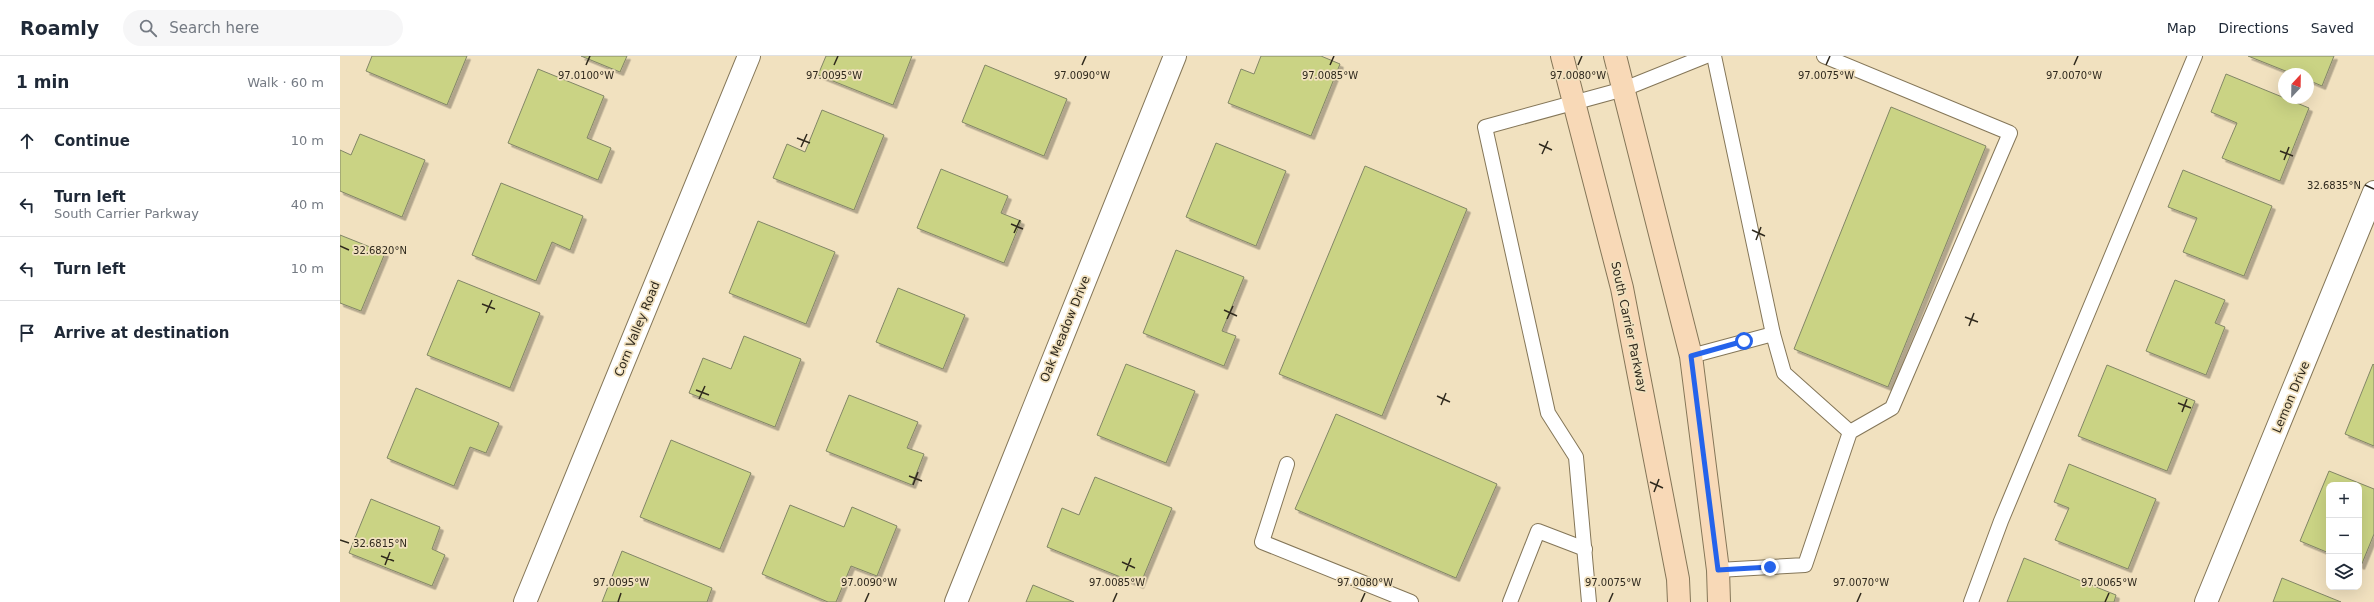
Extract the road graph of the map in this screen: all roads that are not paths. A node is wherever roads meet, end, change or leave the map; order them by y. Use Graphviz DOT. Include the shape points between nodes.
graph roads {
  1 [pos="748,56"];
  2 [pos="1174,56"];
  3 [pos="1562,56"];
  4 [pos="1615,56"];
  5 [pos="1706,56"];
  6 [pos="1714,56"];
  7 [pos="1824,56"];
  8 [pos="2195,56"];
  9 [pos="1624,89"];
  10 [pos="1574,103"];
  11 [pos="2374,192"];
  12 [pos="1773,334"];
  13 [pos="1691,356"];
  14 [pos="1850,432"];
  15 [pos="1287,464"];
  16 [pos="1585,549"];
  17 [pos="1718,570"];
  18 [pos="525,602"];
  19 [pos="956,602"];
  20 [pos="1411,602"];
  21 [pos="1510,602"];
  22 [pos="1589,602"];
  23 [pos="1679,602"];
  24 [pos="1719,602"];
  25 [pos="1971,602"];
  26 [pos="2206,602"];
  1 -- 18 [label="street, Corn Valley Road"];
  2 -- 19 [label="street, Oak Meadow Drive"];
  3 -- 10 [label="main road, South Carrier Parkway"];
  4 -- 9 [label="main road"];
  5 -- 9 [label="lane"];
  6 -- 12 [label="lane"];
  7 -- 14 [label="lane" via="2010,133 1892,408"];
  8 -- 25 [label="lane" via="2001,521"];
  9 -- 10 [label="lane"];
  9 -- 13 [label="main road"];
  10 -- 16 [label="lane" via="1485,127 1548,413 1576,458"];
  10 -- 23 [label="main road, South Carrier Parkway" via="1622,288 1678,579"];
  11 -- 26 [label="street, Lemon Drive"];
  12 -- 13 [label="lane"];
  12 -- 14 [label="lane" via="1784,373"];
  13 -- 17 [label="main road"];
  14 -- 17 [label="lane" via="1805,565"];
  15 -- 20 [label="lane" via="1262,542"];
  16 -- 21 [label="lane" via="1538,531"];
  16 -- 22 [label="lane"];
  17 -- 24 [label="main road"];
}
